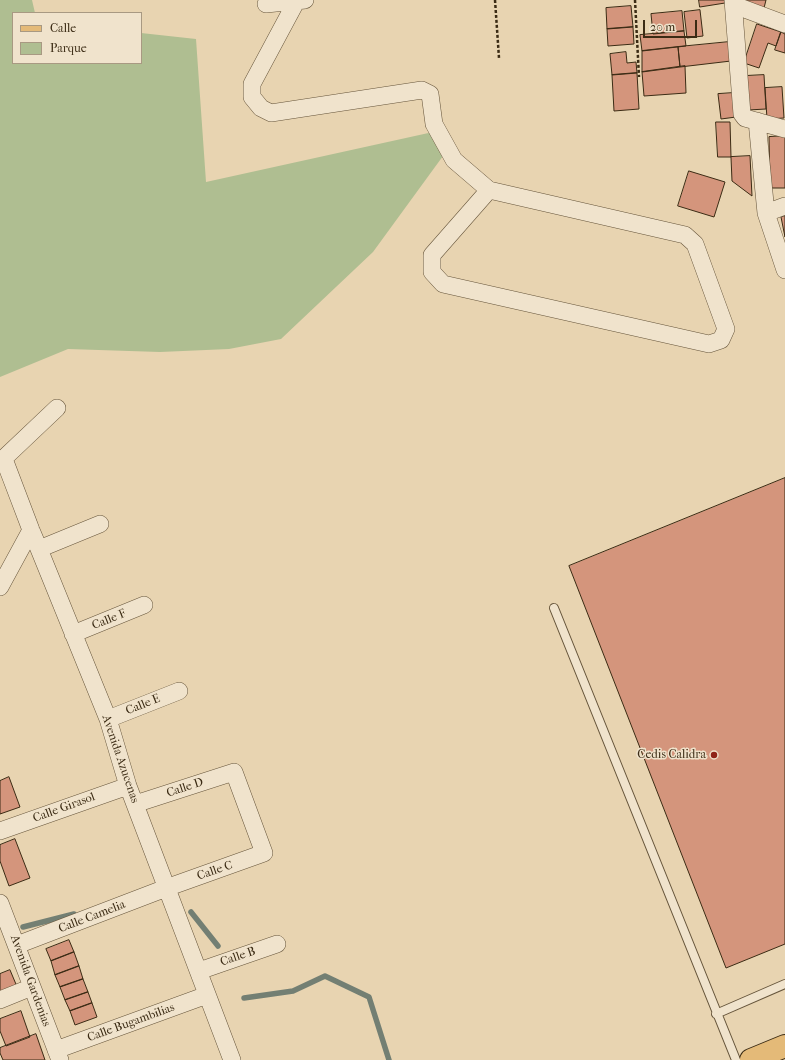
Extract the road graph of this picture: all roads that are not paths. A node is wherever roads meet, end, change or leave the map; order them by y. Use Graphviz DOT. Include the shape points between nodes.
graph roads {
  1 [pos="268,0"];
  2 [pos="299,0"];
  3 [pos="734,2"];
  4 [pos="785,24"];
  5 [pos="757,121"];
  6 [pos="785,129"];
  7 [pos="488,190"];
  8 [pos="785,206"];
  9 [pos="766,212"];
  10 [pos="785,270"];
  11 [pos="57,408"];
  12 [pos="2,460"];
  13 [pos="100,524"];
  14 [pos="31,530"];
  15 [pos="40,549"];
  16 [pos="0,587"];
  17 [pos="144,605"];
  18 [pos="554,608"];
  19 [pos="74,634"];
  20 [pos="179,691"];
  21 [pos="108,719"];
  22 [pos="128,786"];
  23 [pos="135,804"];
  24 [pos="0,831"];
  25 [pos="264,854"];
  26 [pos="166,888"];
  27 [pos="0,903"];
  28 [pos="278,944"];
  29 [pos="17,945"];
  30 [pos="199,971"];
  31 [pos="785,984"];
  32 [pos="32,987"];
  33 [pos="207,995"];
  34 [pos="0,1000"];
  35 [pos="716,1014"];
  36 [pos="785,1046"];
  37 [pos="58,1055"];
  38 [pos="232,1060"];
  39 [pos="736,1060"];
  40 [pos="751,1060"];
  1 -- 2 [label="street" via="266,4"];
  2 -- 7 [label="street" via="252,84 252,98 261,108 271,113 422,90 430,94 434,124 454,160"];
  3 -- 4 [label="street"];
  3 -- 5 [label="street" via="742,114 744,118"];
  5 -- 6 [label="street"];
  5 -- 9 [label="street"];
  7 -- 7 [label="street" via="685,235 695,244 726,329 721,340 709,344 443,284 432,272 432,254"];
  8 -- 9 [label="street"];
  9 -- 10 [label="street"];
  11 -- 12 [label="street"];
  12 -- 14 [label="street, Avenida Azucenas"];
  13 -- 15 [label="street"];
  14 -- 15 [label="street, Avenida Azucenas"];
  14 -- 16 [label="street"];
  15 -- 19 [label="street, Avenida Azucenas"];
  17 -- 19 [label="street, Calle F"];
  18 -- 35 [label="lane"];
  19 -- 21 [label="street, Avenida Azucenas"];
  20 -- 21 [label="street, Calle E"];
  21 -- 22 [label="street, Avenida Azucenas"];
  22 -- 23 [label="street, Avenida Azucenas"];
  22 -- 24 [label="street, Calle Girasol"];
  23 -- 25 [label="street, Calle D" via="234,772"];
  23 -- 26 [label="street, Avenida Azucenas"];
  25 -- 26 [label="street, Calle C"];
  26 -- 29 [label="street, Calle Camelia"];
  26 -- 30 [label="street, Avenida Azucenas"];
  27 -- 29 [label="street, Avenida Gardenias"];
  28 -- 30 [label="street, Calle B"];
  29 -- 32 [label="street, Avenida Gardenias"];
  30 -- 33 [label="street, Avenida Azucenas"];
  31 -- 35 [label="lane"];
  32 -- 34 [label="street"];
  32 -- 37 [label="street, Avenida Gardenias"];
  33 -- 37 [label="street, Calle Bugambilias"];
  33 -- 38 [label="street, Avenida Azucenas"];
  35 -- 39 [label="lane"];
  36 -- 40 [label="main road"];
}
